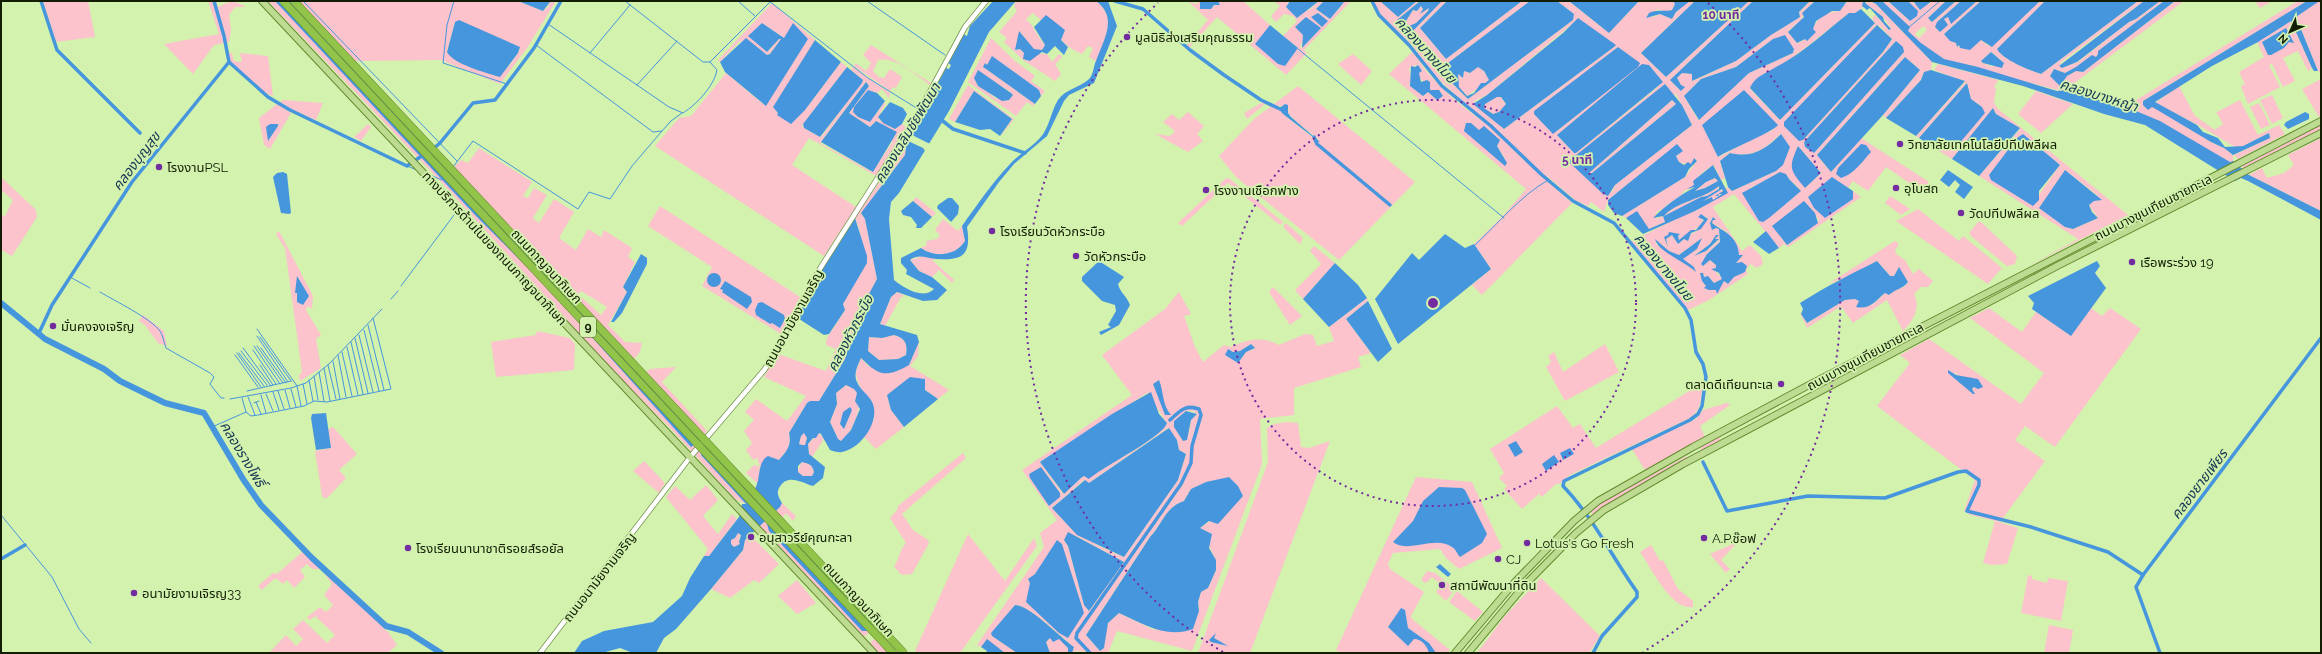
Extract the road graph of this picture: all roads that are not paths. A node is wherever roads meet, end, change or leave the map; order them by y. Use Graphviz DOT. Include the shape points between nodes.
graph roads {
  1 [pos="262,1"];
  2 [pos="283,1"];
  3 [pos="294,1"];
  4 [pos="986,1"];
  5 [pos="2321,121"];
  6 [pos="2321,133"];
  7 [pos="2156,206"];
  8 [pos="2130,220"];
  9 [pos="2146,221"];
  10 [pos="2054,258"];
  11 [pos="2059,266"];
  12 [pos="1720,432"];
  13 [pos="1727,442"];
  14 [pos="1681,454"];
  15 [pos="691,456"];
  16 [pos="1697,457"];
  17 [pos="540,653"];
  18 [pos="874,653"];
  19 [pos="893,653"];
  20 [pos="904,653"];
  21 [pos="1455,653"];
  22 [pos="1468,653"];
  1 -- 15 [label="main road, ทางบริการด้านในของถนนกาญจนาภิเษก"];
  2 -- 19 [label="highway, ถนนกาญจนาภิเษก / 9, bridge"];
  3 -- 20 [label="highway, ถนนกาญจนาภิเษก / 9, bridge"];
  4 -- 15 [label="street, ถนนอนามัยงามเจริญ" via="965,27 917,116 821,267 765,369"];
  5 -- 7 [label="main road, ถนนบางขุนเทียนชายทะเล"];
  6 -- 9 [label="main road, ถนนบางขุนเทียนชายทะเล"];
  7 -- 8 [label="main road, ถนนบางขุนเทียนชายทะเล"];
  7 -- 9 [label="main road" via="2149,212"];
  8 -- 9 [label="main road"];
  8 -- 10 [label="main road, ถนนบางขุนเทียนชายทะเล"];
  9 -- 11 [label="main road, ถนนบางขุนเทียนชายทะเล"];
  10 -- 11 [label="main road" via="2060,260"];
  10 -- 12 [label="main road, ถนนบางขุนเทียนชายทะเล"];
  11 -- 13 [label="main road, ถนนบางขุนเทียนชายทะเล"];
  12 -- 13 [label="main road" via="1721,439"];
  12 -- 14 [label="main road, ถนนบางขุนเทียนชายทะเล"];
  13 -- 16 [label="main road, ถนนบางขุนเทียนชายทะเล"];
  14 -- 16 [label="main road" via="1694,454"];
  14 -- 21 [label="main road, ถนนบางขุนเทียนชายทะเล" via="1591,505 1498,601"];
  15 -- 17 [label="street, ถนนอนามัยงามเจริญ"];
  15 -- 18 [label="main road, ทางบริการด้านในของถนนกาญจนาภิเษก"];
  16 -- 22 [label="main road, ถนนบางขุนเทียนชายทะเล" via="1595,515 1523,587"];
}
